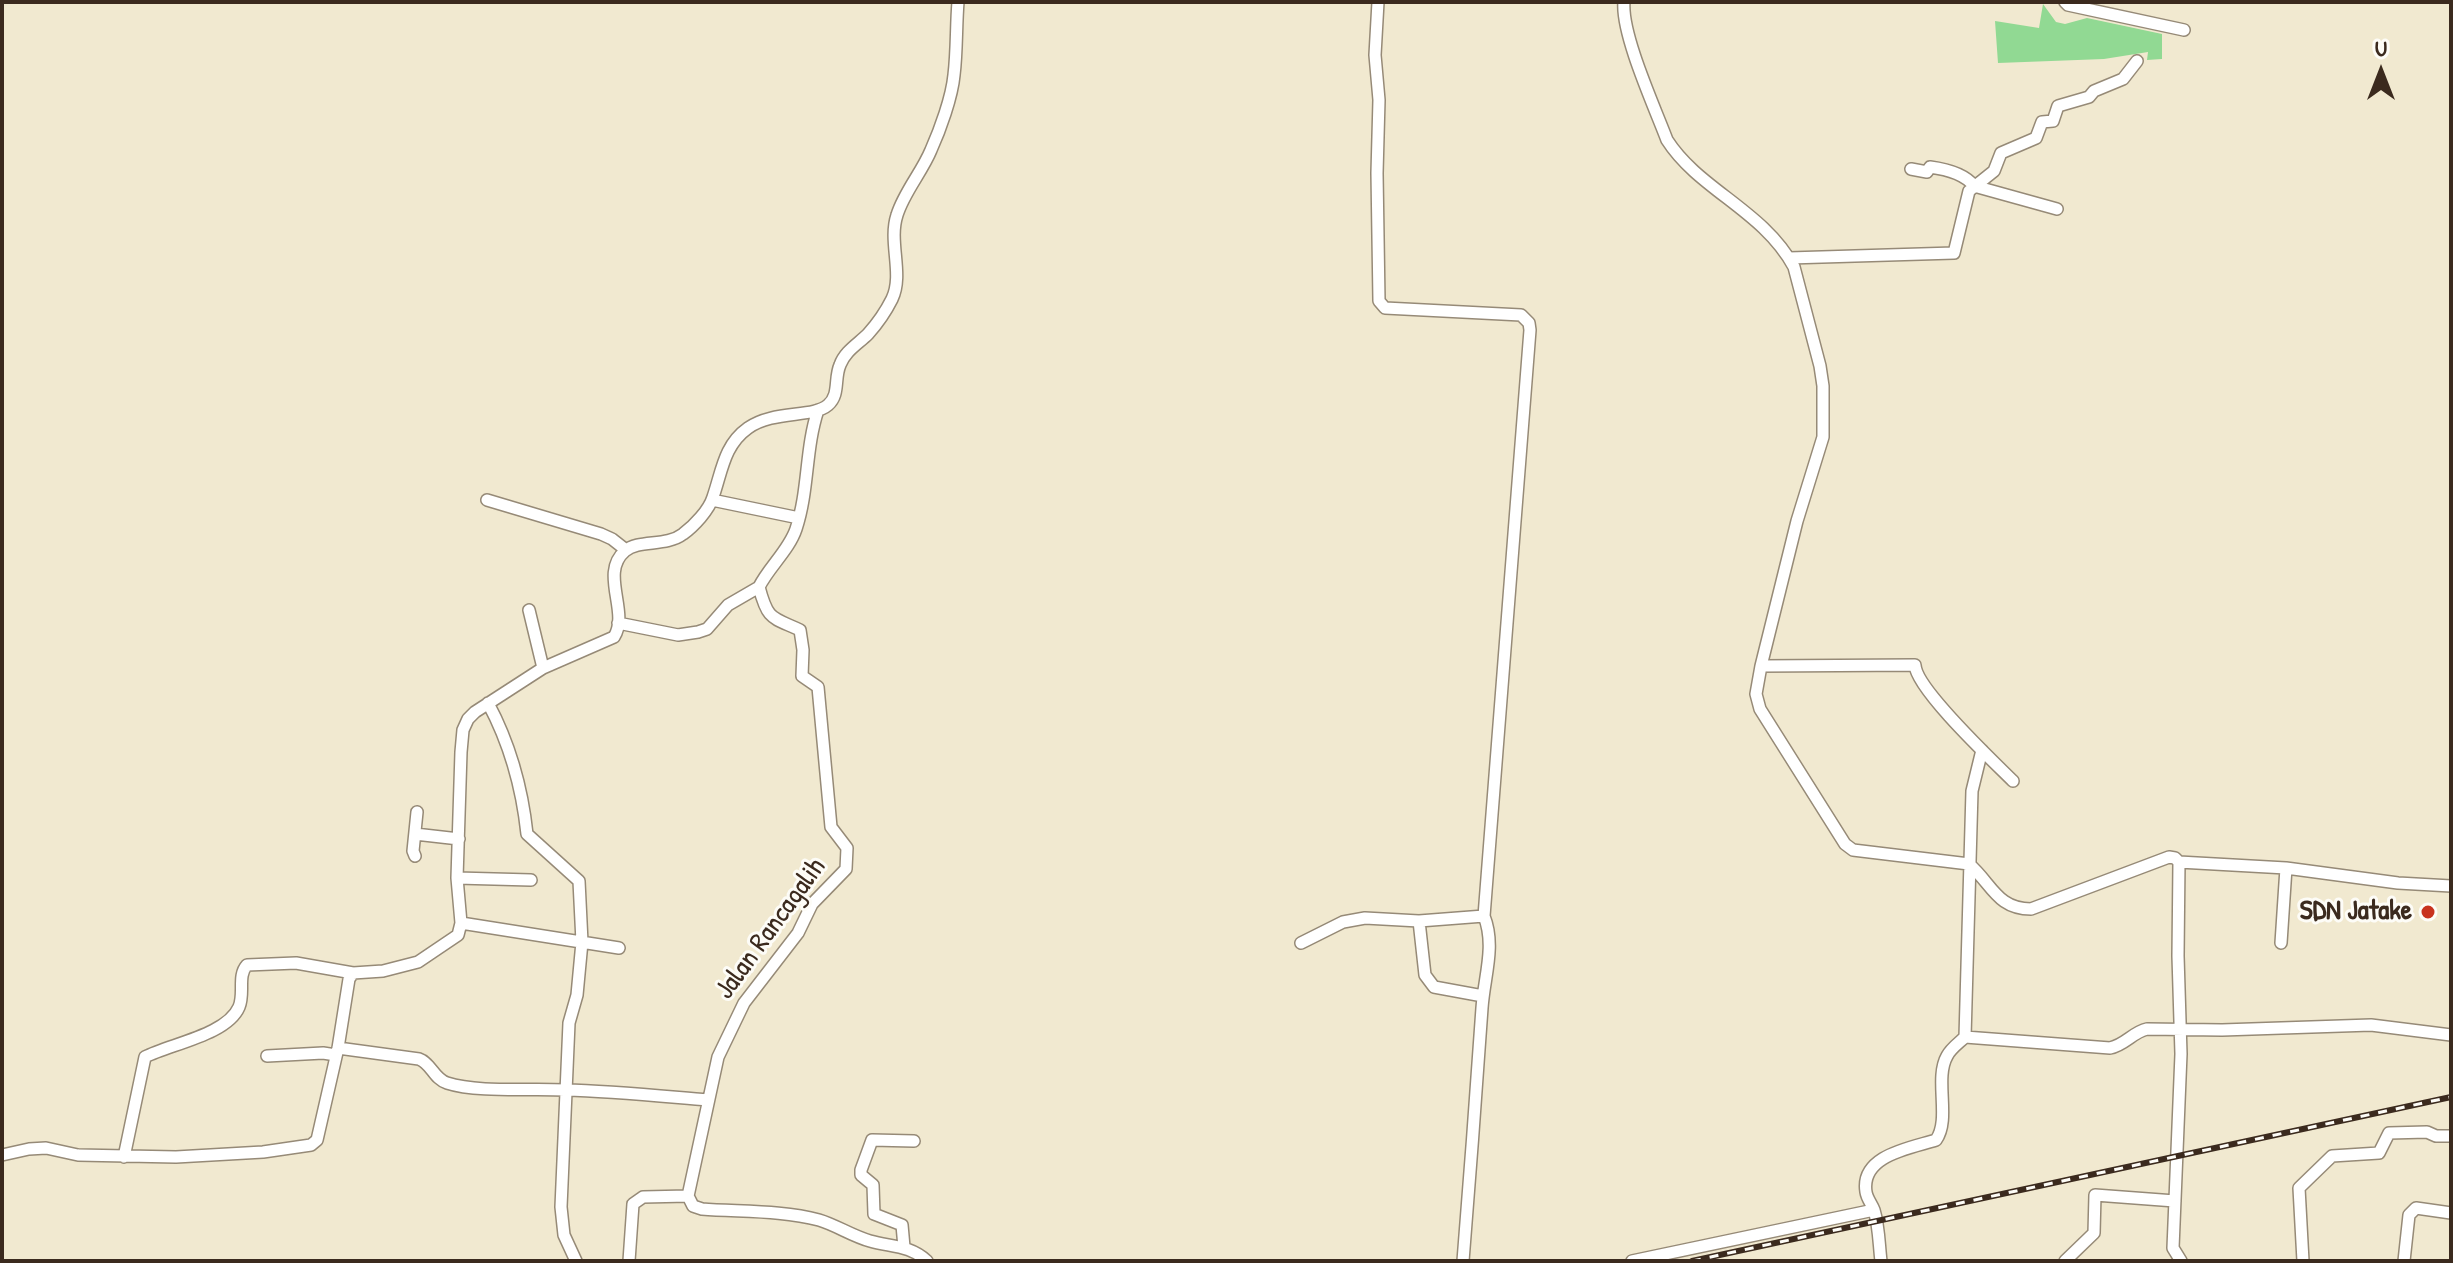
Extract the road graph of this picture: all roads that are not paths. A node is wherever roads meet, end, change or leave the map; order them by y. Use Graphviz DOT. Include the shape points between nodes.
graph roads {
  1 [pos="958,2"];
  2 [pos="1378,2"];
  3 [pos="1624,2"];
  4 [pos="2072,4"];
  5 [pos="2184,30"];
  6 [pos="2137,61"];
  7 [pos="1911,169"];
  8 [pos="1974,186"];
  9 [pos="2057,209"];
  10 [pos="1789,258"];
  11 [pos="818,410"];
  12 [pos="487,500"];
  13 [pos="712,500"];
  14 [pos="799,518"];
  15 [pos="626,550"];
  16 [pos="759,587"];
  17 [pos="529,610"];
  18 [pos="618,623"];
  19 [pos="1761,666"];
  20 [pos="543,668"];
  21 [pos="488,703"];
  22 [pos="1982,750"];
  23 [pos="2013,781"];
  24 [pos="417,812"];
  25 [pos="415,834"];
  26 [pos="459,839"];
  27 [pos="415,856"];
  28 [pos="2179,862"];
  29 [pos="1969,864"];
  30 [pos="2286,868"];
  31 [pos="457,878"];
  32 [pos="531,880"];
  33 [pos="2451,886"];
  34 [pos="1484,916"];
  35 [pos="1419,921"];
  36 [pos="461,923"];
  37 [pos="582,942"];
  38 [pos="1301,943"];
  39 [pos="2281,943"];
  40 [pos="619,948"];
  41 [pos="353,973"];
  42 [pos="1483,996"];
  43 [pos="2181,1030"];
  44 [pos="2451,1035"];
  45 [pos="1965,1037"];
  46 [pos="337,1051"];
  47 [pos="267,1056"];
  48 [pos="566,1090"];
  49 [pos="708,1100"];
  50 [pos="2451,1136"];
  51 [pos="914,1141"];
  52 [pos="2,1155"];
  53 [pos="124,1157"];
  54 [pos="688,1196"];
  55 [pos="2175,1201"];
  56 [pos="1874,1210"];
  57 [pos="2451,1213"];
  58 [pos="904,1247"];
  59 [pos="576,1261"];
  60 [pos="629,1261"];
  61 [pos="927,1261"];
  62 [pos="1463,1261"];
  63 [pos="1632,1261"];
  64 [pos="1881,1261"];
  65 [pos="2065,1261"];
  66 [pos="2181,1261"];
  67 [pos="2303,1261"];
  68 [pos="2404,1261"];
  1 -- 11 [label="street" via="952,89 931,151 897,216 895,293 870,332 843,358 833,400"];
  2 -- 34 [label="street" via="1379,301 1385,308 1521,315 1529,323"];
  3 -- 10 [label="street" via="1638,64 1674,151 1749,213"];
  4 -- 5 [label="street"];
  6 -- 8 [label="street" via="2123,79 2058,106 2056,118 2042,122 2036,138 2001,153 1994,171"];
  7 -- 8 [label="street" via="1947,170"];
  8 -- 9 [label="street"];
  8 -- 10 [label="street" via="1954,253"];
  10 -- 19 [label="street" via="1820,366 1823,437"];
  11 -- 13 [label="street" via="768,418 736,438"];
  11 -- 14 [label="street"];
  12 -- 15 [label="street" via="601,534"];
  13 -- 14 [label="street"];
  13 -- 15 [label="street" via="683,534"];
  14 -- 16 [label="street" via="793,537"];
  15 -- 18 [label="street" via="614,576"];
  16 -- 18 [label="street" via="698,632 678,635"];
  16 -- 49 [label="street, Jalan Rancagalih" via="774,620 800,630 802,676 818,687 831,827 847,848 846,869 812,904 801,929 744,1003 718,1057"];
  17 -- 20 [label="street"];
  18 -- 20 [label="street" via="614,637"];
  19 -- 22 [label="street" via="1915,665 1915,674"];
  19 -- 29 [label="street" via="1756,694 1760,709 1845,844 1853,850"];
  20 -- 21 [label="street"];
  21 -- 26 [label="street" via="468,719 461,738"];
  21 -- 37 [label="street" via="507,744 524,802 527,834 579,881"];
  22 -- 23 [label="street"];
  22 -- 29 [label="street" via="1972,782"];
  24 -- 25 [label="street"];
  25 -- 26 [label="street"];
  25 -- 27 [label="street"];
  26 -- 31 [label="street"];
  28 -- 29 [label="street" via="2169,857 2031,909 2008,905"];
  28 -- 30 [label="street"];
  28 -- 43 [label="street"];
  29 -- 45 [label="street"];
  30 -- 33 [label="street"];
  30 -- 39 [label="street"];
  31 -- 32 [label="street"];
  31 -- 36 [label="street"];
  34 -- 35 [label="street"];
  34 -- 42 [label="street" via="1490,945"];
  35 -- 38 [label="street" via="1358,919"];
  35 -- 42 [label="street" via="1428,982"];
  36 -- 37 [label="street"];
  36 -- 41 [label="street" via="455,939 418,962"];
  37 -- 40 [label="street"];
  37 -- 48 [label="street" via="569,1023"];
  41 -- 46 [label="street"];
  41 -- 53 [label="street" via="296,963 247,965 240,1006 225,1023 145,1057"];
  42 -- 62 [label="street"];
  43 -- 44 [label="street" via="2371,1025"];
  43 -- 45 [label="street" via="2142,1030 2110,1048"];
  43 -- 55 [label="street"];
  45 -- 56 [label="street" via="1944,1063 1940,1135 1891,1154 1871,1169 1866,1194"];
  46 -- 47 [label="street"];
  46 -- 48 [label="street" via="419,1059 449,1083"];
  46 -- 53 [label="street" via="320,1134 311,1145"];
  48 -- 49 [label="street"];
  48 -- 59 [label="street" via="561,1207 564,1235"];
  49 -- 54 [label="street, Jalan Rancagalih"];
  50 -- 67 [label="street" via="2389,1133 2379,1153 2332,1156 2299,1188"];
  51 -- 58 [label="street" via="872,1140 861,1170 873,1185 874,1214 902,1225"];
  52 -- 53 [label="street" via="46,1148"];
  54 -- 58 [label="street" via="702,1209 811,1218 873,1242"];
  54 -- 60 [label="street" via="643,1197 633,1204"];
  55 -- 65 [label="street" via="2095,1195 2094,1233"];
  55 -- 66 [label="street" via="2173,1248"];
  56 -- 63 [label="street"];
  56 -- 64 [label="street"];
  57 -- 68 [label="street" via="2416,1208 2409,1215"];
  58 -- 61 [label="street"];
}
